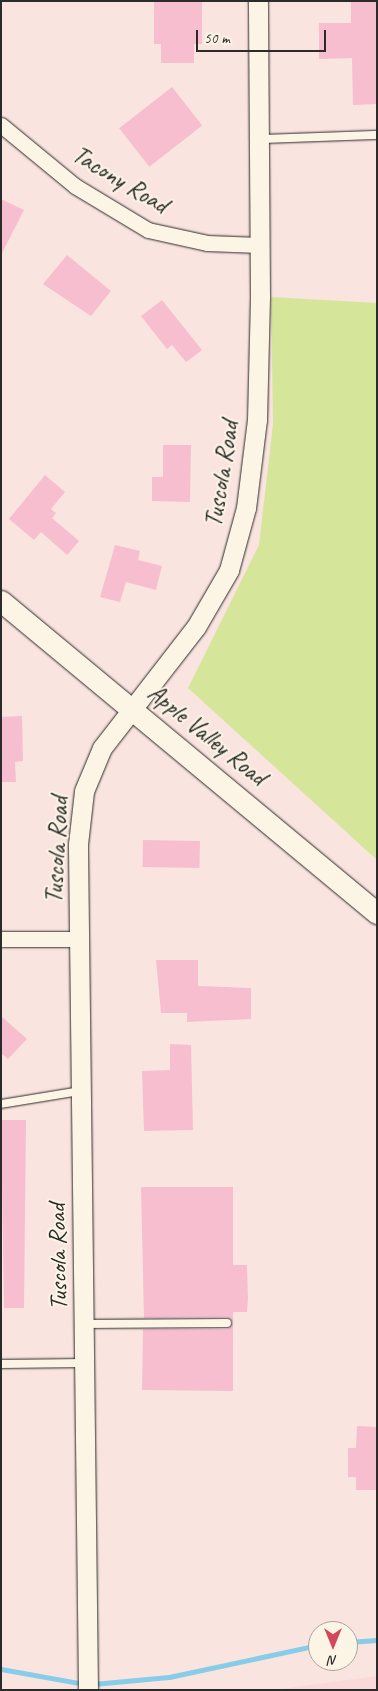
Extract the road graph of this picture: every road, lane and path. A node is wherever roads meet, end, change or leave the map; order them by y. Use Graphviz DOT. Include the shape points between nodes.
graph roads {
  1 [pos="258,1"];
  2 [pos="1,124"];
  3 [pos="377,135"];
  4 [pos="260,139"];
  5 [pos="259,245"];
  6 [pos="1,601"];
  7 [pos="131,709"];
  8 [pos="377,913"];
  9 [pos="1,939"];
  10 [pos="78,939"];
  11 [pos="80,1091"];
  12 [pos="1,1104"];
  13 [pos="227,1323"];
  14 [pos="84,1324"];
  15 [pos="84,1362"];
  16 [pos="1,1364"];
  17 [pos="88,1690"];
  1 -- 4 [label="street, Tuscola Road"];
  2 -- 5 [label="street, Tacony Road" via="75,186 148,230 207,243"];
  3 -- 4 [label="lane"];
  4 -- 5 [label="street, Tuscola Road"];
  5 -- 7 [label="street, Tuscola Road" via="257,420 246,508 229,570 196,627"];
  6 -- 7 [label="main road, Apple Valley Road"];
  7 -- 8 [label="main road, Apple Valley Road"];
  7 -- 10 [label="street, Tuscola Road" via="102,748 84,791 78,844"];
  9 -- 10 [label="street"];
  10 -- 11 [label="street, Tuscola Road"];
  11 -- 12 [label="lane"];
  11 -- 14 [label="street, Tuscola Road"];
  13 -- 14 [label="lane"];
  14 -- 15 [label="street, Tuscola Road"];
  15 -- 16 [label="lane"];
  15 -- 17 [label="street, Tuscola Road"];
}
